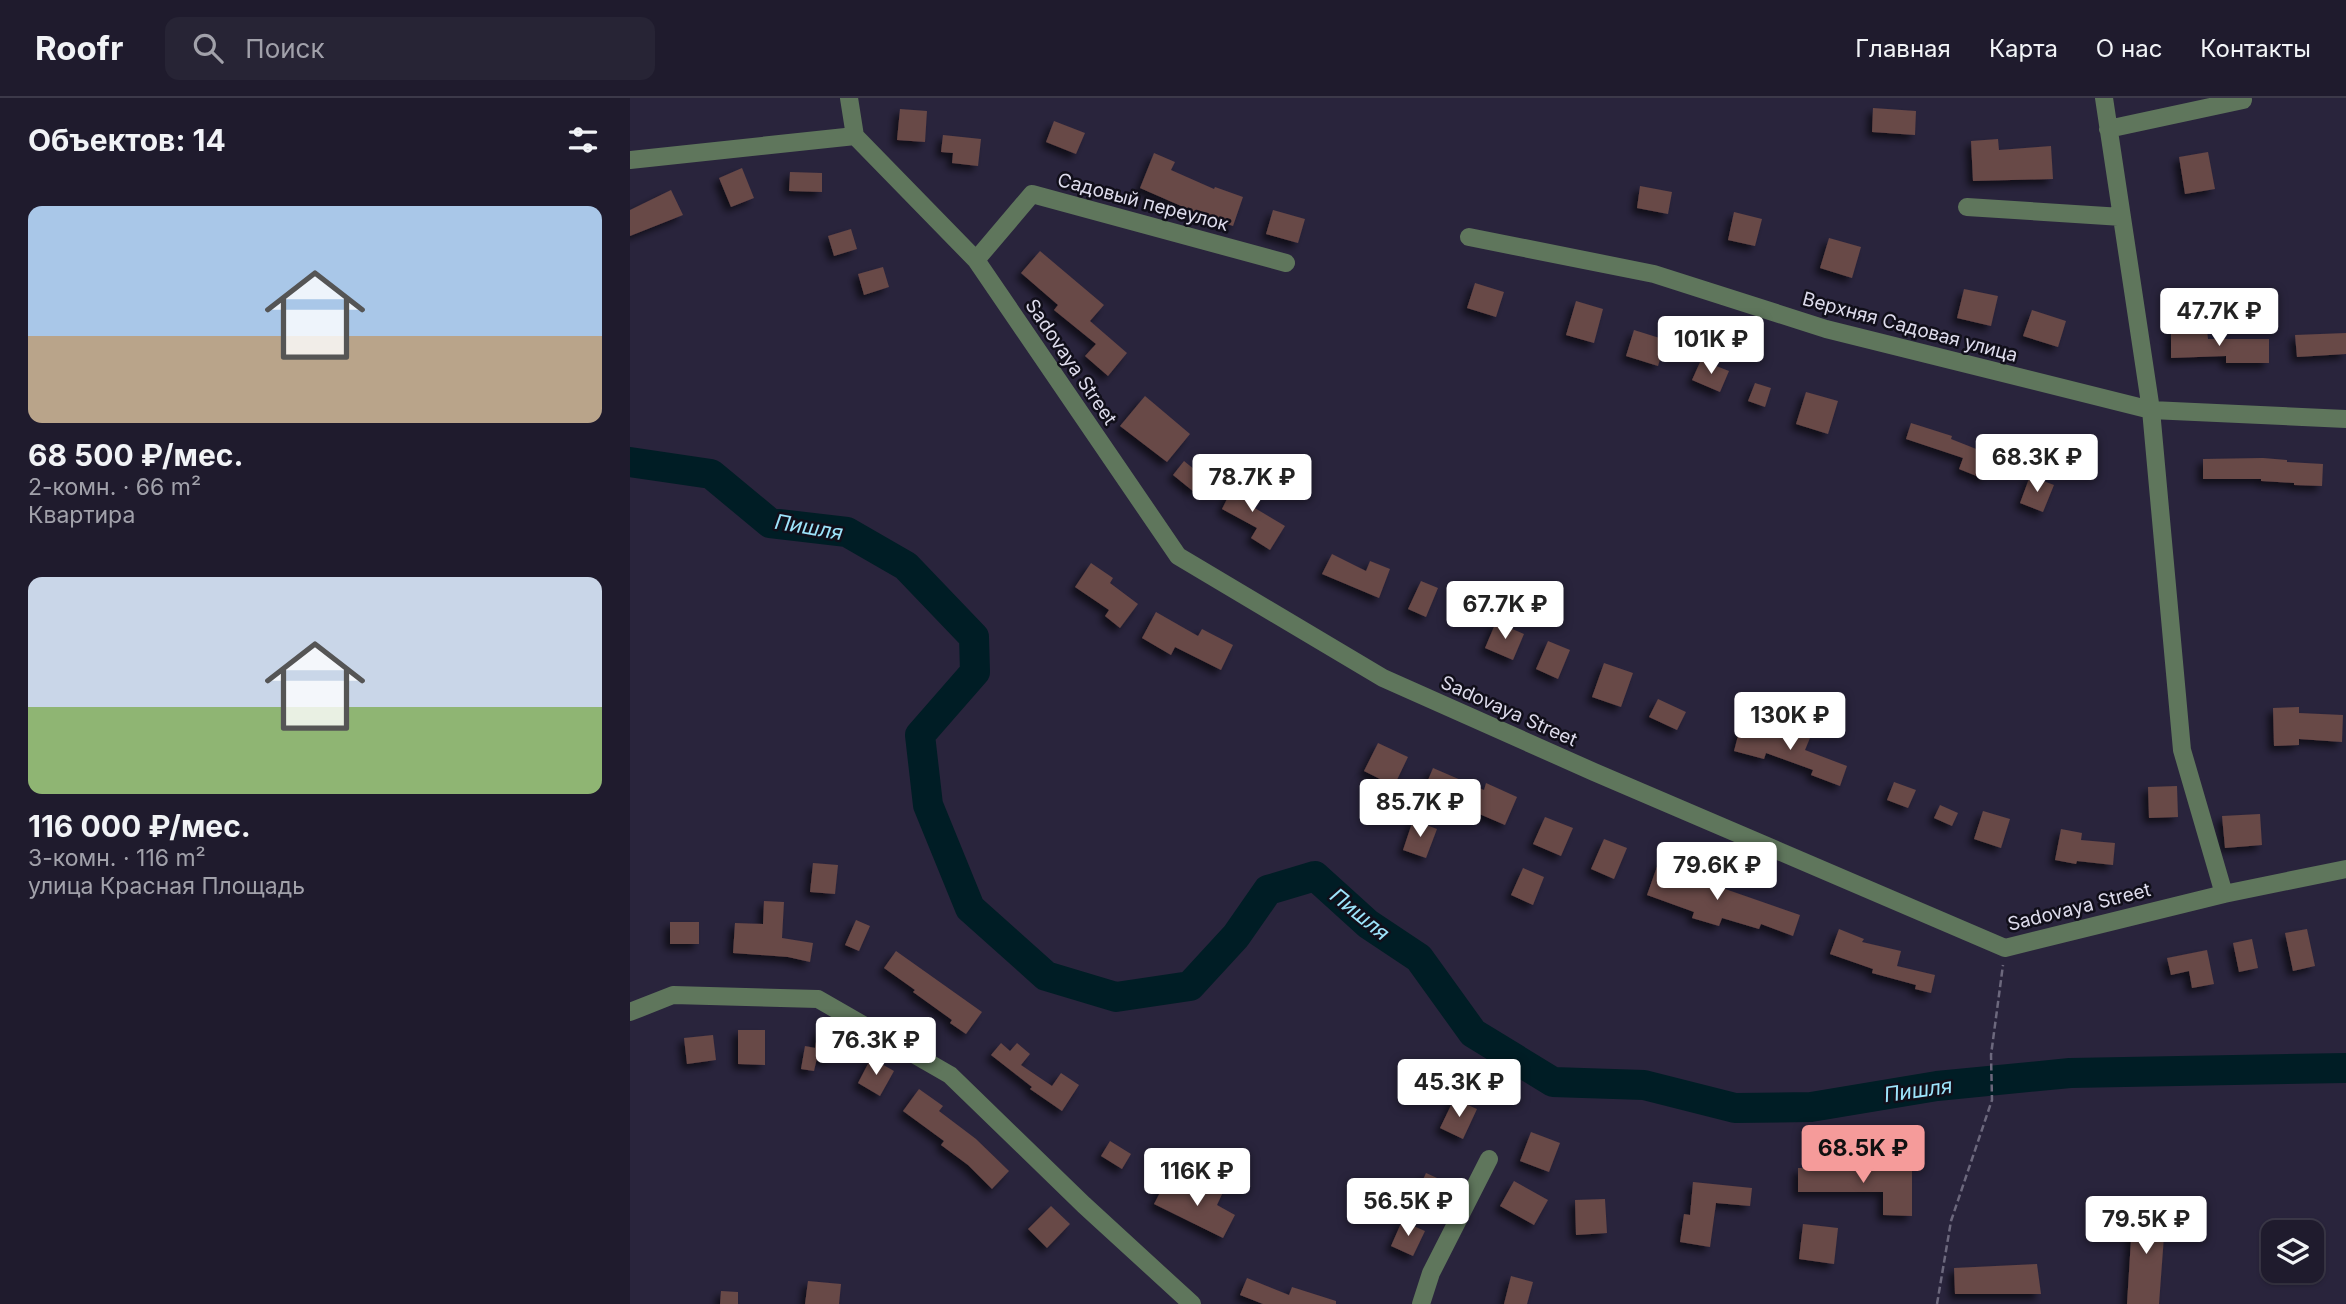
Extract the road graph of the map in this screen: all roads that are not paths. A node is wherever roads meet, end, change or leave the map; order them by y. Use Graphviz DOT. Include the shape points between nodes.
graph roads {
  1 [pos="849,98"];
  2 [pos="2104,98"];
  3 [pos="2243,100"];
  4 [pos="2108,129"];
  5 [pos="855,136"];
  6 [pos="630,160"];
  7 [pos="1967,207"];
  8 [pos="2122,217"];
  9 [pos="1469,237"];
  10 [pos="976,260"];
  11 [pos="1286,263"];
  12 [pos="2151,410"];
  13 [pos="2346,419"];
  14 [pos="2346,869"];
  15 [pos="2224,894"];
  16 [pos="630,1012"];
  17 [pos="1489,1159"];
  18 [pos="1192,1304"];
  19 [pos="1421,1304"];
  1 -- 5 [label="street"];
  2 -- 4 [label="street"];
  3 -- 4 [label="street"];
  4 -- 8 [label="street"];
  5 -- 6 [label="street"];
  5 -- 10 [label="street, Sadovaya Street"];
  7 -- 8 [label="street"];
  8 -- 12 [label="street"];
  9 -- 12 [label="street, Верхняя Садовая улица" via="1654,274 1826,329"];
  10 -- 11 [label="street, Садовый переулок" via="1032,194"];
  10 -- 15 [label="street, Sadovaya Street" via="1178,555 1383,678 2006,948"];
  12 -- 13 [label="street, Верхняя Садовая улица"];
  12 -- 15 [label="street" via="2182,750"];
  14 -- 15 [label="street, Sadovaya Street"];
  16 -- 18 [label="street" via="673,995 817,999 950,1075"];
  17 -- 19 [label="street" via="1431,1273"];
}
